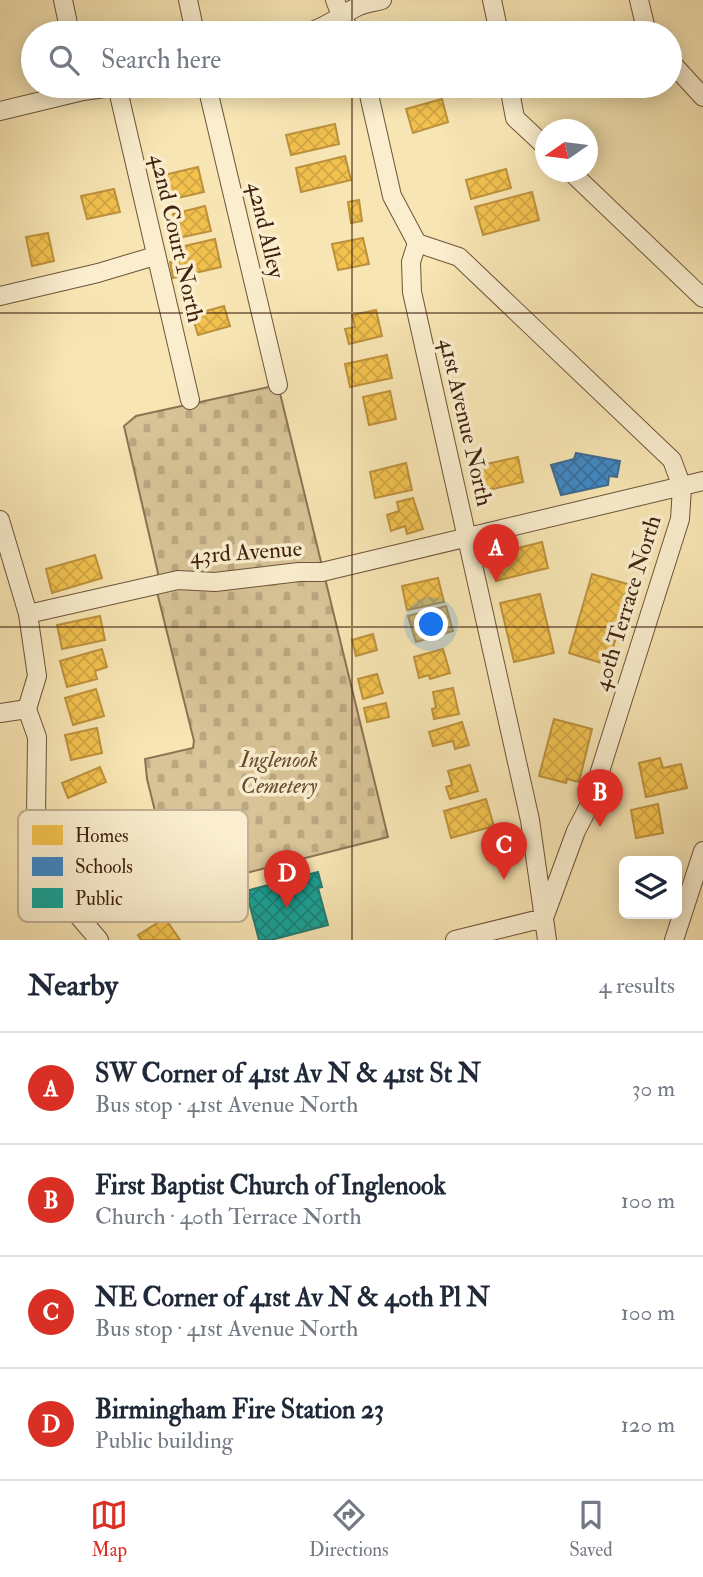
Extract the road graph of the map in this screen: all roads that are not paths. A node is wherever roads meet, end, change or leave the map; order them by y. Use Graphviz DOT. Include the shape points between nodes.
graph roads {
  1 [pos="63,0"];
  2 [pos="188,0"];
  3 [pos="335,0"];
  4 [pos="382,0"];
  5 [pos="492,0"];
  6 [pos="639,0"];
  7 [pos="342,18"];
  8 [pos="67,21"];
  9 [pos="192,21"];
  10 [pos="335,21"];
  11 [pos="344,21"];
  12 [pos="496,21"];
  13 [pos="644,21"];
  14 [pos="682,74"];
  15 [pos="703,97"];
  16 [pos="47,98"];
  17 [pos="121,98"];
  18 [pos="210,98"];
  19 [pos="370,98"];
  20 [pos="511,98"];
  21 [pos="0,111"];
  22 [pos="535,137"];
  23 [pos="581,182"];
  24 [pos="417,243"];
  25 [pos="155,257"];
  26 [pos="0,296"];
  27 [pos="703,298"];
  28 [pos="278,385"];
  29 [pos="190,400"];
  30 [pos="703,481"];
  31 [pos="681,487"];
  32 [pos="0,520"];
  33 [pos="466,537"];
  34 [pos="29,614"];
  35 [pos="27,709"];
  36 [pos="0,713"];
  37 [pos="36,810"];
  38 [pos="703,851"];
  39 [pos="544,918"];
  40 [pos="84,922"];
  41 [pos="99,940"];
  42 [pos="455,940"];
  43 [pos="547,940"];
  44 [pos="674,940"];
  1 -- 8 [label="street"];
  2 -- 9 [label="street"];
  3 -- 7 [label="street"];
  4 -- 7 [label="street" via="360,5"];
  5 -- 12 [label="street"];
  6 -- 13 [label="street"];
  7 -- 10 [label="street"];
  7 -- 11 [label="street"];
  14 -- 15 [label="street"];
  16 -- 21 [label="street"];
  17 -- 25 [label="street, 42nd Court North"];
  18 -- 28 [label="street, 42nd Alley"];
  19 -- 24 [label="street" via="392,197"];
  20 -- 22 [label="street" via="515,118"];
  23 -- 27 [label="street"];
  24 -- 31 [label="street, 40th Terrace North" via="459,257 672,460"];
  24 -- 33 [label="street, 41st Avenue North" via="411,262 412,292"];
  25 -- 26 [label="street"];
  25 -- 29 [label="street, 42nd Court North"];
  30 -- 31 [label="street, 43rd Avenue"];
  31 -- 33 [label="street, 43rd Avenue"];
  31 -- 39 [label="street, 40th Terrace North" via="680,519 593,793"];
  32 -- 34 [label="street"];
  33 -- 34 [label="street, 43rd Avenue" via="322,572 215,582 178,580"];
  33 -- 39 [label="street, 41st Avenue North" via="530,820"];
  34 -- 35 [label="street" via="37,676"];
  35 -- 36 [label="street"];
  35 -- 37 [label="street" via="37,737"];
  38 -- 44 [label="street"];
  39 -- 42 [label="street"];
  39 -- 43 [label="street, 41st Avenue North"];
  40 -- 41 [label="street"];
}
